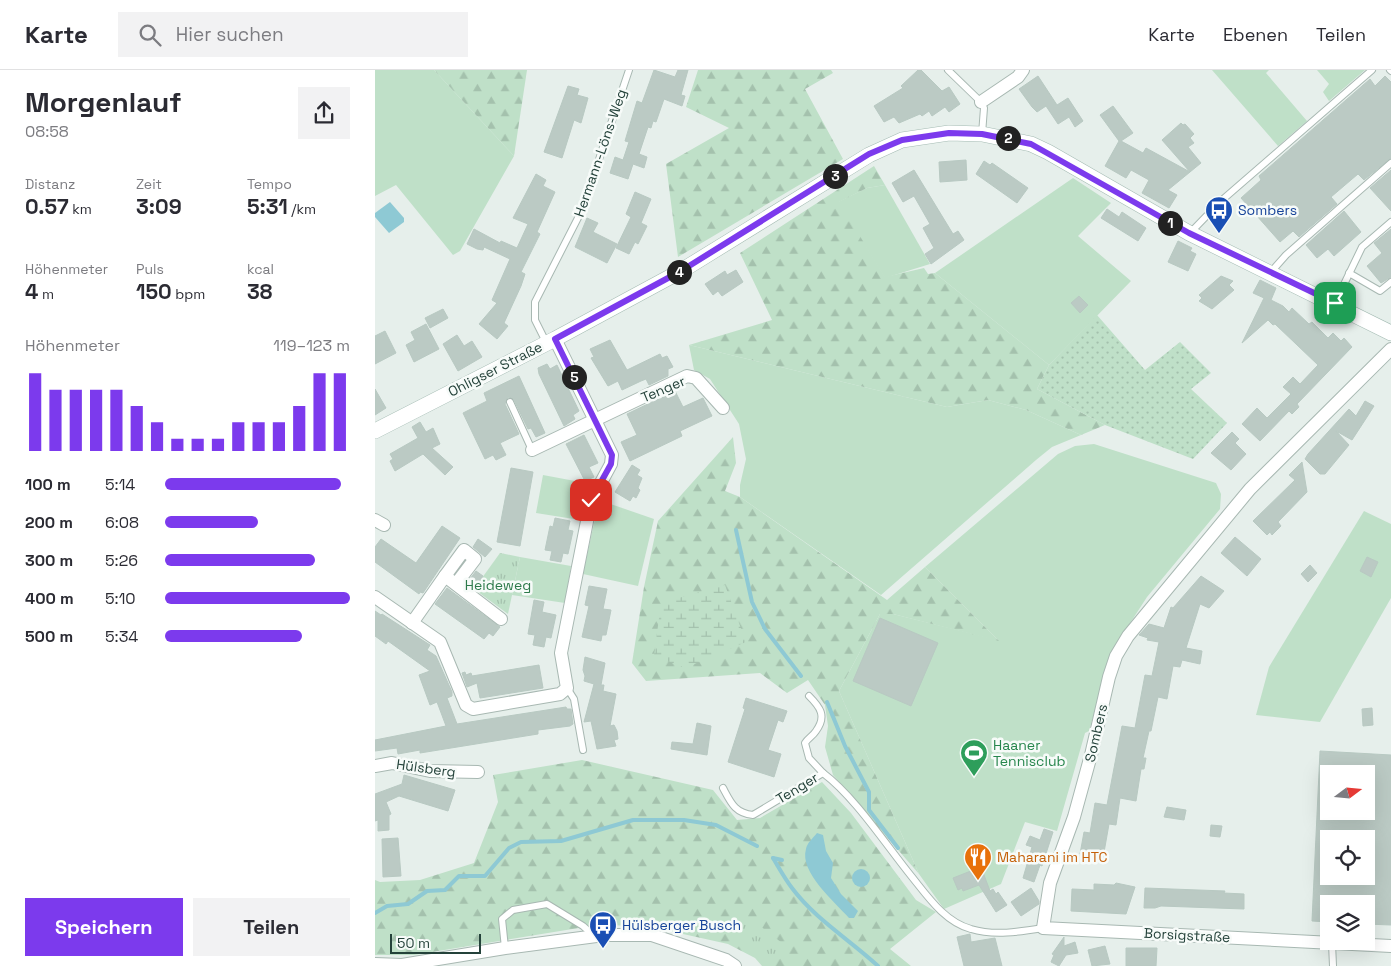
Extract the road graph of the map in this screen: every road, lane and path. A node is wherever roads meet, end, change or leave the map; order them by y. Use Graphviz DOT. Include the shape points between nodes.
graph roads {
  1 [pos="629,70"];
  2 [pos="948,70"];
  3 [pos="1023,70"];
  4 [pos="1372,70"];
  5 [pos="981,102"];
  6 [pos="982,134"];
  7 [pos="1391,163"];
  8 [pos="1391,222"];
  9 [pos="1189,233"];
  10 [pos="1270,273"];
  11 [pos="1349,273"];
  12 [pos="1391,282"];
  13 [pos="1335,303"];
  14 [pos="1391,333"];
  15 [pos="551,341"];
  16 [pos="1391,349"];
  17 [pos="510,402"];
  18 [pos="723,408"];
  19 [pos="593,419"];
  20 [pos="375,431"];
  21 [pos="532,450"];
  22 [pos="445,576"];
  23 [pos="455,584"];
  24 [pos="375,597"];
  25 [pos="501,619"];
  26 [pos="413,623"];
  27 [pos="567,688"];
  28 [pos="809,696"];
  29 [pos="583,750"];
  30 [pos="375,766"];
  31 [pos="478,772"];
  32 [pos="823,773"];
  33 [pos="723,788"];
  34 [pos="1043,928"];
  35 [pos="594,936"];
  36 [pos="1320,941"];
  37 [pos="1375,945"];
  38 [pos="1391,946"];
  39 [pos="505,948"];
  40 [pos="1333,950"];
  41 [pos="375,964"];
  42 [pos="402,966"];
  43 [pos="735,966"];
  44 [pos="1333,966"];
  1 -- 15 [label="lane, Hermann-Löns-Weg" via="583,210 535,302 535,320"];
  2 -- 5 [label="lane"];
  3 -- 5 [label="street" via="1018,77"];
  4 -- 9 [label="lane" via="1221,201"];
  5 -- 6 [label="lane" via="984,108"];
  6 -- 9 [label="main road, Ohligser Straße" via="1013,139 1048,152"];
  6 -- 15 [label="main road, Ohligser Straße" via="927,135 885,147 681,271"];
  7 -- 10 [label="lane" via="1286,255"];
  8 -- 11 [label="lane" via="1362,247"];
  9 -- 10 [label="main road, Ohligser Straße"];
  10 -- 13 [label="main road, Ohligser Straße"];
  11 -- 12 [label="lane" via="1380,291"];
  11 -- 13 [label="lane"];
  13 -- 14 [label="main road, Ohligser Straße"];
  15 -- 19 [label="street"];
  15 -- 20 [label="main road, Ohligser Straße"];
  16 -- 34 [label="street, Sombers" via="1250,489 1128,636 1109,677 1074,817 1050,883"];
  17 -- 21 [label="lane"];
  18 -- 19 [label="street, Tenger" via="696,378 687,376"];
  19 -- 21 [label="street"];
  19 -- 27 [label="street" via="612,455 611,464 591,500 561,654"];
  22 -- 23 [label="street"];
  22 -- 23 [label="street" via="464,550 475,559"];
  22 -- 26 [label="street"];
  23 -- 25 [label="street"];
  24 -- 26 [label="street"];
  26 -- 27 [label="street" via="440,642 466,705 473,709 560,694"];
  27 -- 29 [label="lane" via="574,699"];
  28 -- 32 [label="lane, Tenger" via="822,709 823,716 816,732 805,743 806,752"];
  30 -- 31 [label="street, Hülsberg" via="392,763 430,771"];
  32 -- 33 [label="lane, Tenger" via="753,815 734,809"];
  32 -- 34 [label="lane" via="954,922 971,929 994,932 1013,933"];
  34 -- 36 [label="street, Borsigstraße"];
  35 -- 39 [label="street"];
  35 -- 39 [label="lane" via="547,904 513,910 502,919"];
  35 -- 43 [label="street" via="652,935"];
  37 -- 38 [label="street, Borsigstraße"];
  39 -- 42 [label="street"];
  40 -- 44 [label="lane"];
  41 -- 42 [label="street"];
}
